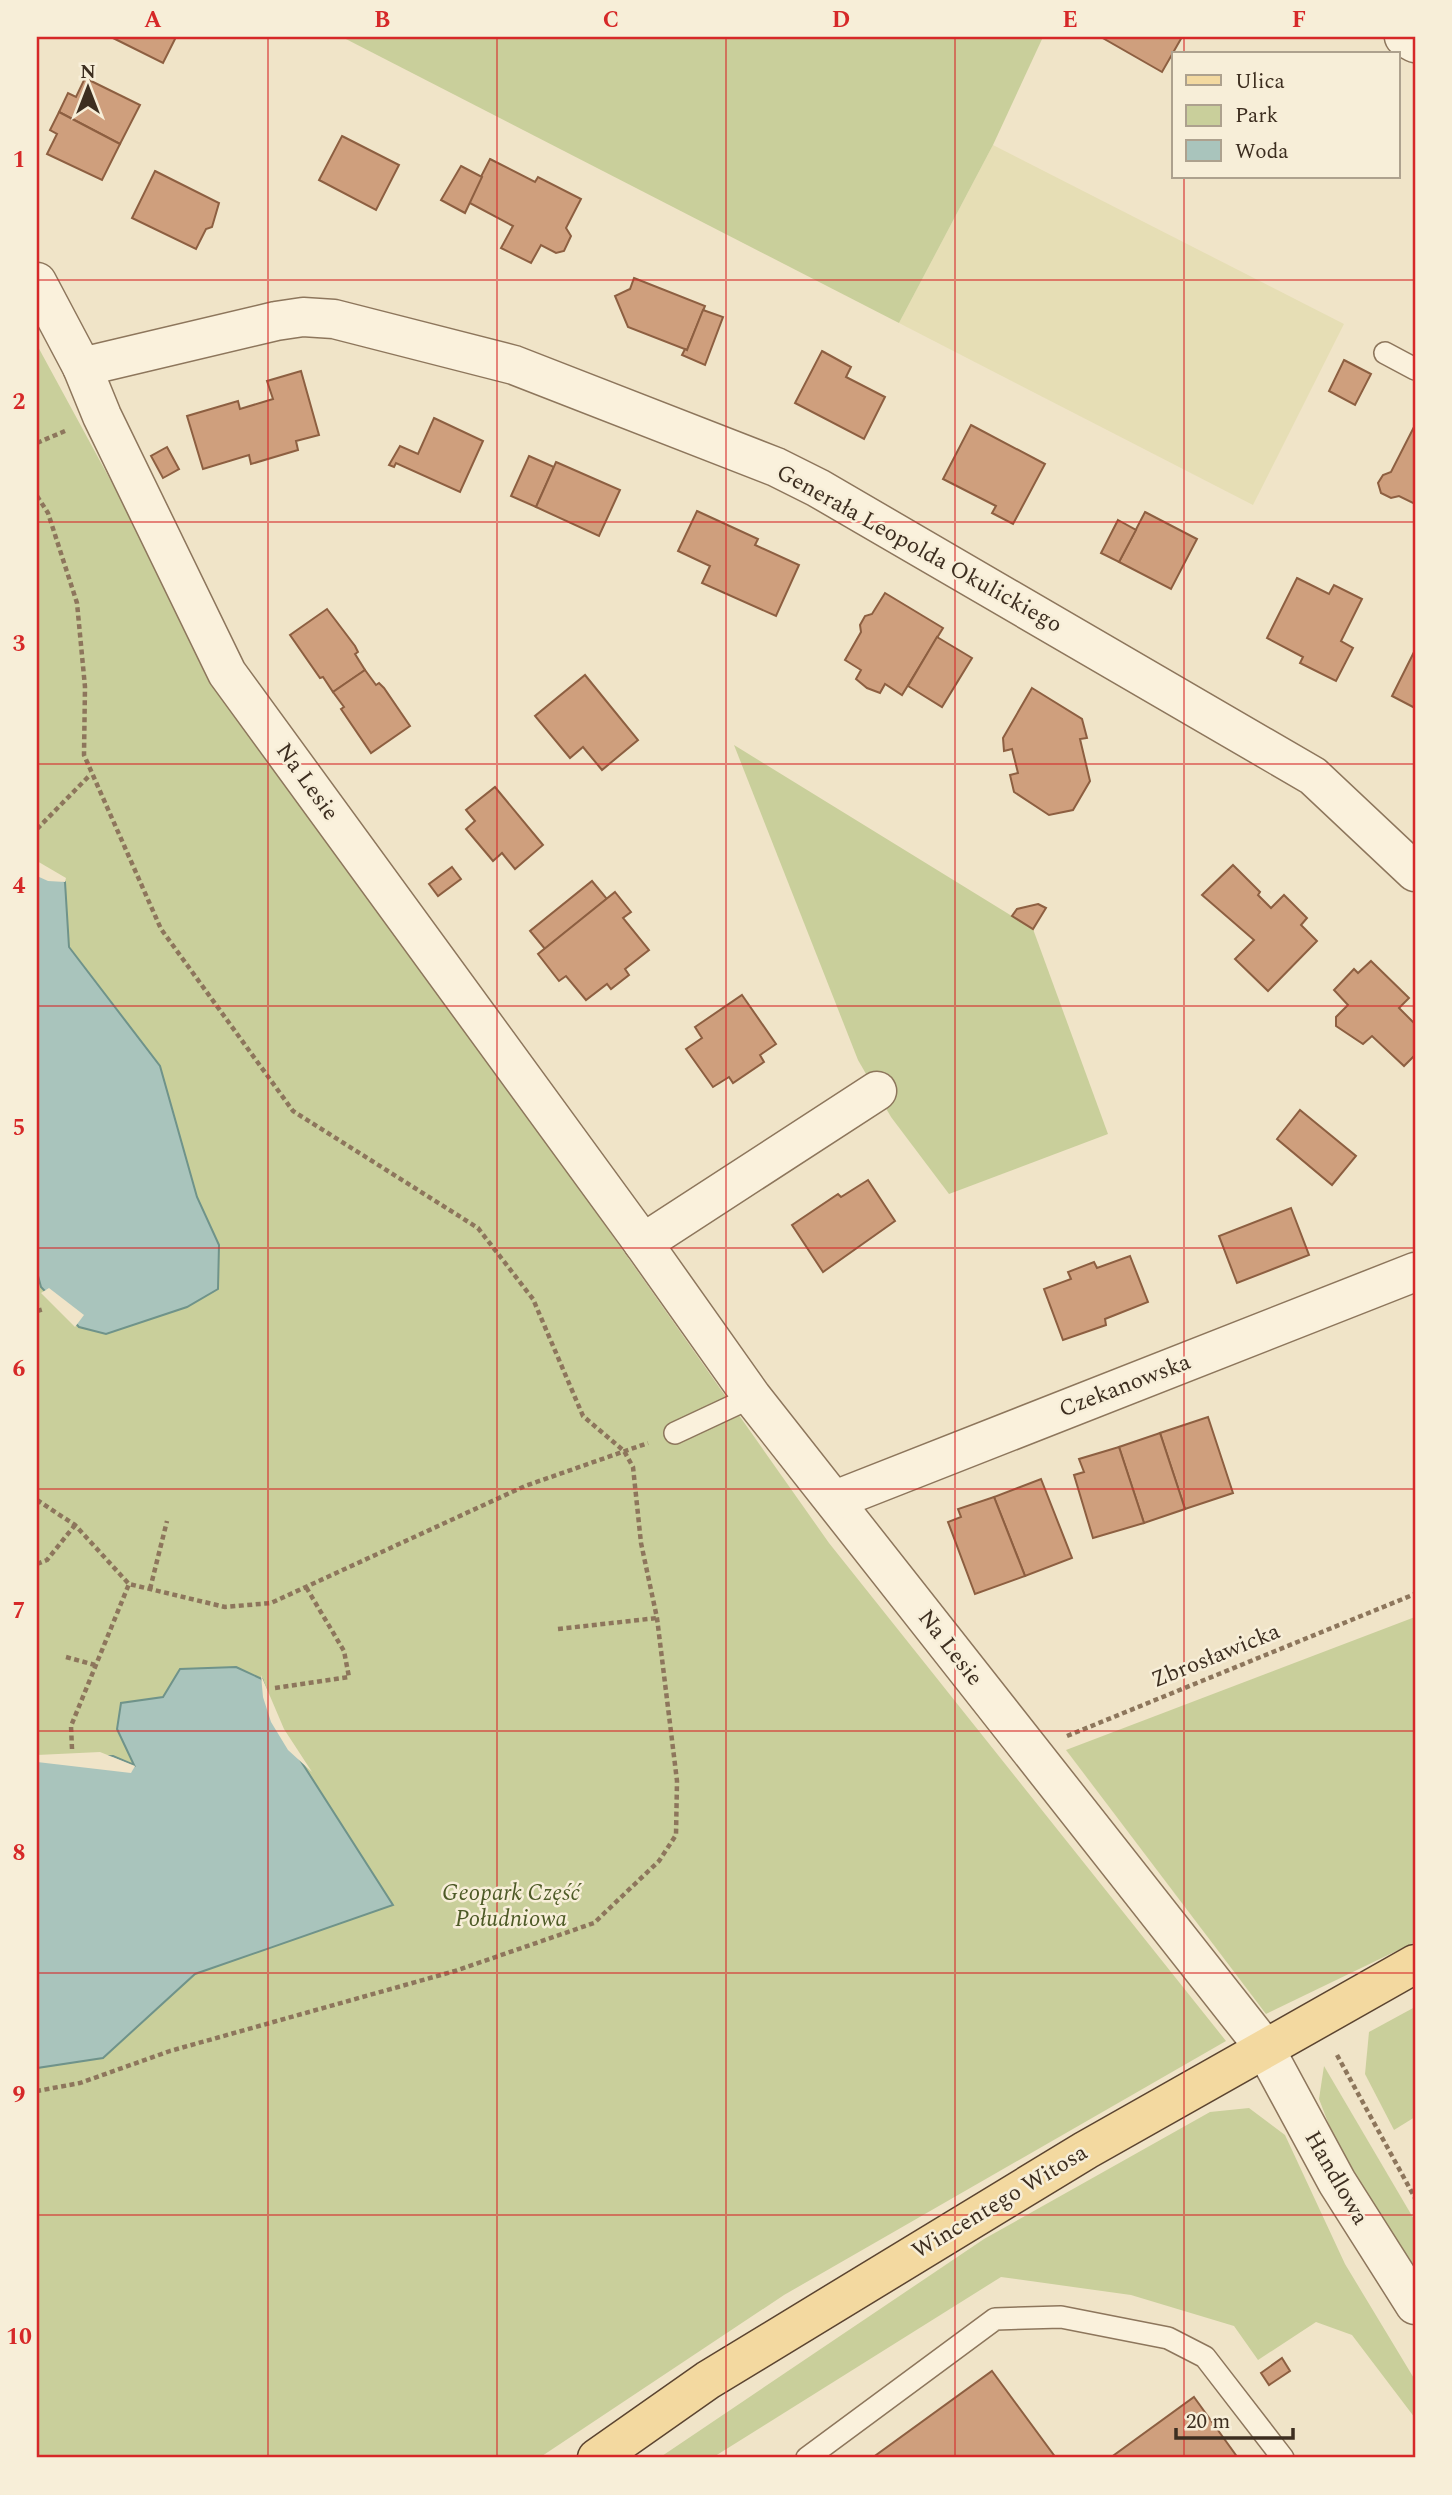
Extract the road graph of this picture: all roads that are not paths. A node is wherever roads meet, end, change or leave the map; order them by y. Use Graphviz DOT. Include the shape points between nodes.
graph roads {
  1 [pos="1404,37"];
  2 [pos="1415,43"];
  3 [pos="37,282"];
  4 [pos="1385,354"];
  5 [pos="82,367"];
  6 [pos="1415,369"];
  7 [pos="1415,872"];
  8 [pos="877,1091"];
  9 [pos="643,1243"];
  10 [pos="1415,1272"];
  11 [pos="752,1397"];
  12 [pos="675,1433"];
  13 [pos="835,1500"];
  14 [pos="1415,1964"];
  15 [pos="1264,2048"];
  16 [pos="1415,2305"];
  17 [pos="597,2458"];
  18 [pos="807,2458"];
  19 [pos="1283,2458"];
  1 -- 2 [label="street"];
  3 -- 5 [label="street, Na Lesie"];
  4 -- 6 [label="lane"];
  5 -- 7 [label="street, Generała Leopolda Okulickiego" via="303,317 363,326 563,382 776,467 830,495 1313,776"];
  5 -- 9 [label="street, Na Lesie" via="227,673"];
  8 -- 9 [label="street"];
  9 -- 11 [label="street, Na Lesie"];
  10 -- 13 [label="street, Czekanowska"];
  11 -- 12 [label="lane"];
  11 -- 13 [label="street, Na Lesie"];
  13 -- 15 [label="street, Na Lesie"];
  14 -- 15 [label="main road, Wincentego Witosa"];
  15 -- 16 [label="street, Handlowa" via="1337,2182"];
  15 -- 17 [label="main road, Wincentego Witosa" via="1086,2150 708,2380"];
  18 -- 19 [label="lane" via="995,2319 1061,2318 1168,2338 1205,2357"];
}
